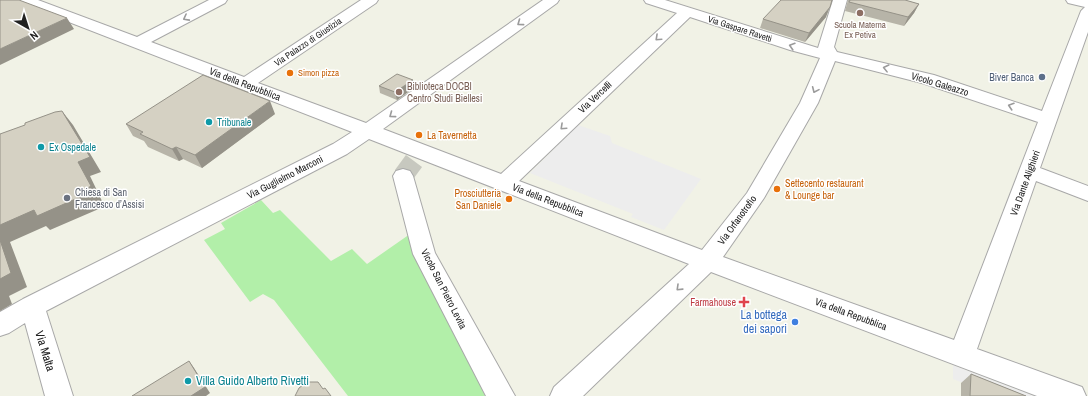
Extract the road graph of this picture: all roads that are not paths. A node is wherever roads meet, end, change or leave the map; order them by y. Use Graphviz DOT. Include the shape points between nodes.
graph roads {
  1 [pos="25,0"];
  2 [pos="220,0"];
  3 [pos="371,0"];
  4 [pos="552,0"];
  5 [pos="651,0"];
  6 [pos="840,0"];
  7 [pos="1073,0"];
  8 [pos="1088,4"];
  9 [pos="1088,11"];
  10 [pos="687,12"];
  11 [pos="138,43"];
  12 [pos="830,54"];
  13 [pos="245,84"];
  14 [pos="1048,119"];
  15 [pos="368,132"];
  16 [pos="413,163"];
  17 [pos="1029,171"];
  18 [pos="504,183"];
  19 [pos="1088,194"];
  20 [pos="707,261"];
  21 [pos="32,306"];
  22 [pos="0,325"];
  23 [pos="962,354"];
  24 [pos="574,393"];
  25 [pos="59,396"];
  26 [pos="501,396"];
  27 [pos="1072,396"];
  1 -- 11 [label="street, Via della Repubblica"];
  2 -- 11 [label="street, one-way"];
  3 -- 13 [label="street, Via Palazzo di Giustizia"];
  4 -- 15 [label="street, Via Guglielmo Marconi, one-way"];
  5 -- 10 [label="street, Via Gaspare Ravetti"];
  6 -- 12 [label="street, Via Orfanotrofio" via="826,47"];
  7 -- 8 [label="street"];
  9 -- 14 [label="street, Via Dante Alighieri"];
  12 -- 10 [label="street, Via Gaspare Ravetti, one-way" via="796,47"];
  10 -- 18 [label="street, Via Vercelli, one-way"];
  11 -- 13 [label="street, Via della Repubblica"];
  14 -- 12 [label="street, Vicolo Galeazzo, one-way" via="928,79"];
  12 -- 20 [label="street, Via Orfanotrofio, one-way" via="809,102 754,198"];
  13 -- 15 [label="street, Via della Repubblica"];
  14 -- 17 [label="street, Via Dante Alighieri"];
  15 -- 16 [label="street, Via della Repubblica"];
  15 -- 21 [label="street, Via Guglielmo Marconi" via="340,149"];
  16 -- 18 [label="street, Via della Repubblica"];
  16 -- 26 [label="street, Vicolo San Pietro Levita" via="424,254"];
  17 -- 19 [label="street"];
  17 -- 23 [label="street, Via Dante Alighieri"];
  18 -- 20 [label="street, Via della Repubblica"];
  20 -- 23 [label="street, Via della Repubblica"];
  20 -- 24 [label="street, Via Orfanotrofio, one-way"];
  21 -- 22 [label="street, Via Guglielmo Marconi"];
  21 -- 25 [label="street, Via Malta"];
  23 -- 27 [label="street, Via della Repubblica"];
}
